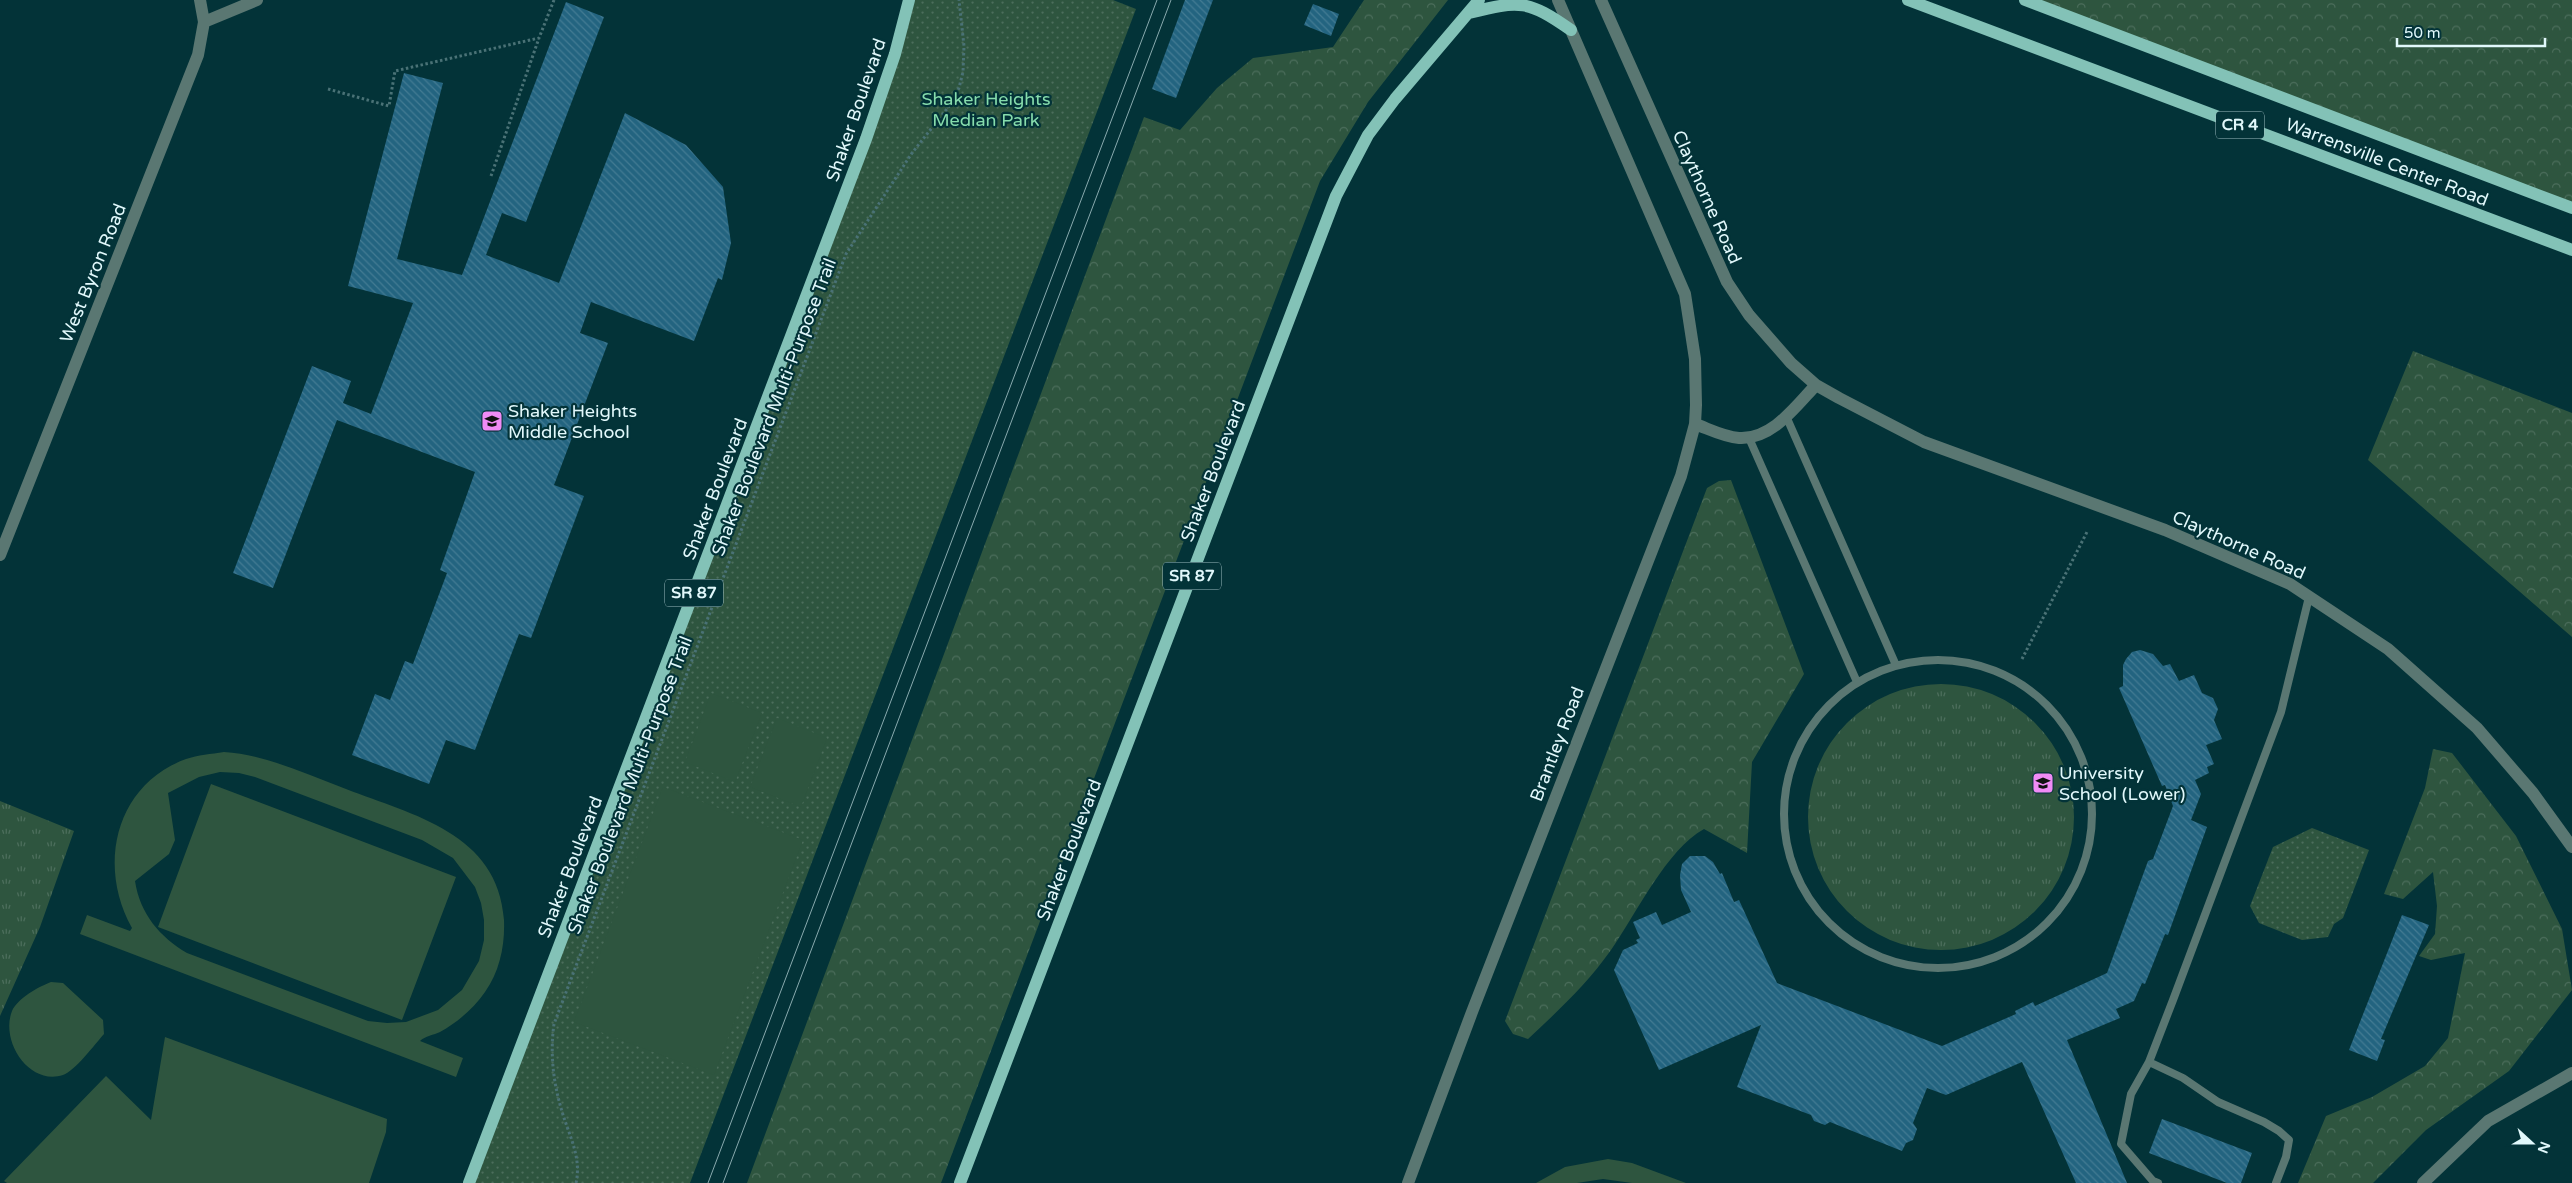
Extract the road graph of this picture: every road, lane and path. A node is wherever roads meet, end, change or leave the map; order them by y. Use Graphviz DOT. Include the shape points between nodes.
graph roads {
  1 [pos="200,0"];
  2 [pos="257,0"];
  3 [pos="554,0"];
  4 [pos="909,0"];
  5 [pos="959,0"];
  6 [pos="1478,0"];
  7 [pos="1558,0"];
  8 [pos="1601,0"];
  9 [pos="1908,0"];
  10 [pos="2025,0"];
  11 [pos="1469,13"];
  12 [pos="204,22"];
  13 [pos="1571,30"];
  14 [pos="539,38"];
  15 [pos="328,89"];
  16 [pos="491,176"];
  17 [pos="2572,208"];
  18 [pos="2572,250"];
  19 [pos="1816,385"];
  20 [pos="1786,416"];
  21 [pos="1695,424"];
  22 [pos="1749,438"];
  23 [pos="2088,530"];
  24 [pos="0,555"];
  25 [pos="2309,597"];
  26 [pos="2022,659"];
  27 [pos="1895,663"];
  28 [pos="1857,682"];
  29 [pos="2572,847"];
  30 [pos="2149,1062"];
  31 [pos="2572,1073"];
  32 [pos="470,1183"];
  33 [pos="576,1183"];
  34 [pos="960,1183"];
  35 [pos="1408,1183"];
  36 [pos="2158,1183"];
  37 [pos="2276,1183"];
  38 [pos="2423,1183"];
  1 -- 12 [label="street, West Byron Road"];
  2 -- 12 [label="street"];
  3 -- 14 [label="path"];
  4 -- 32 [label="main road, Shaker Boulevard / SR 87" via="866,139"];
  5 -- 33 [label="path, Shaker Boulevard Multi-Purpose Trail" via="964,46 959,88 846,254 554,1024 553,1065 561,1108 577,1160"];
  6 -- 11 [label="main road, Shaker Boulevard / SR 87"];
  7 -- 13 [label="street"];
  8 -- 19 [label="street, Claythorne Road" via="1706,240 1732,290 1763,332"];
  9 -- 18 [label="main road, Warrensville Center Road / CR 4"];
  10 -- 17 [label="main road, Warrensville Center Road / CR 4"];
  11 -- 13 [label="main road" via="1502,2 1521,1 1545,10"];
  11 -- 34 [label="main road, Shaker Boulevard / SR 87" via="1368,135 1336,196"];
  12 -- 24 [label="street, West Byron Road" via="198,55"];
  13 -- 21 [label="street, Brantley Road" via="1679,276 1689,310 1695,359"];
  14 -- 15 [label="path" via="395,70 389,106"];
  14 -- 16 [label="path"];
  19 -- 20 [label="street"];
  19 -- 25 [label="street, Claythorne Road" via="1924,442 2164,530 2290,584"];
  20 -- 22 [label="street" via="1768,430"];
  20 -- 27 [label="lane"];
  21 -- 22 [label="street" via="1728,436"];
  21 -- 35 [label="street, Brantley Road" via="1681,476"];
  22 -- 28 [label="lane"];
  23 -- 26 [label="path"];
  25 -- 29 [label="street, Claythorne Road" via="2388,649 2477,728 2533,793"];
  25 -- 30 [label="lane" via="2281,712"];
  27 -- 28 [label="lane"];
  27 -- 28 [label="lane" via="1955,659 2005,673 2047,703 2078,745 2092,794 2087,854 2071,894 2037,934 1993,960 1942,970 1891,962 1845,939 1809,901 1788,854 1783,803 1795,752 1823,709"];
  30 -- 36 [label="lane" via="2131,1094 2121,1144"];
  30 -- 37 [label="lane" via="2182,1078 2218,1102 2279,1131 2289,1140"];
  31 -- 38 [label="street" via="2488,1122"];
}
